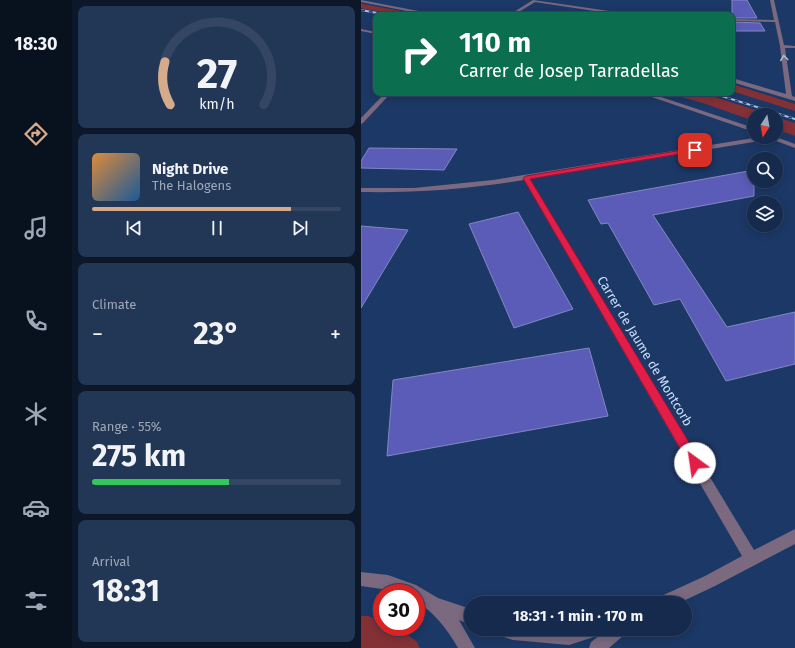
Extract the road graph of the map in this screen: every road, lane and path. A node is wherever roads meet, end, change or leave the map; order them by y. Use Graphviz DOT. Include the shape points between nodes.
graph roads {
  1 [pos="772,0"];
  2 [pos="361,1"];
  3 [pos="535,1"];
  4 [pos="418,12"];
  5 [pos="516,12"];
  6 [pos="610,12"];
  7 [pos="735,20"];
  8 [pos="777,21"];
  9 [pos="361,30"];
  10 [pos="373,32"];
  11 [pos="782,46"];
  12 [pos="795,46"];
  13 [pos="735,81"];
  14 [pos="385,96"];
  15 [pos="652,96"];
  16 [pos="792,98"];
  17 [pos="361,122"];
  18 [pos="747,128"];
  19 [pos="747,141"];
  20 [pos="783,141"];
  21 [pos="795,146"];
  22 [pos="526,178"];
  23 [pos="361,190"];
  24 [pos="795,536"];
  25 [pos="751,558"];
  26 [pos="361,579"];
  27 [pos="677,596"];
  28 [pos="433,604"];
  29 [pos="464,615"];
  30 [pos="558,636"];
  31 [pos="572,636"];
  32 [pos="610,636"];
  33 [pos="467,648"];
  34 [pos="597,648"];
  1 -- 8 [label="street"];
  2 -- 4 [label="street"];
  3 -- 5 [label="street"];
  3 -- 6 [label="street"];
  7 -- 8 [label="street"];
  8 -- 11 [label="street"];
  9 -- 10 [label="street"];
  11 -- 12 [label="street"];
  16 -- 11 [label="street, one-way"];
  13 -- 16 [label="street"];
  14 -- 17 [label="street"];
  15 -- 18 [label="street"];
  19 -- 22 [label="street"];
  20 -- 21 [label="street"];
  22 -- 23 [label="street" via="444,189"];
  22 -- 25 [label="street, Carrer de Jaume de Montcorb"];
  24 -- 25 [label="street"];
  25 -- 27 [label="street"];
  26 -- 28 [label="street" via="387,582 411,590"];
  28 -- 29 [label="street"];
  28 -- 33 [label="street" via="452,623"];
  30 -- 31 [label="street"];
  32 -- 34 [label="street"];
}
